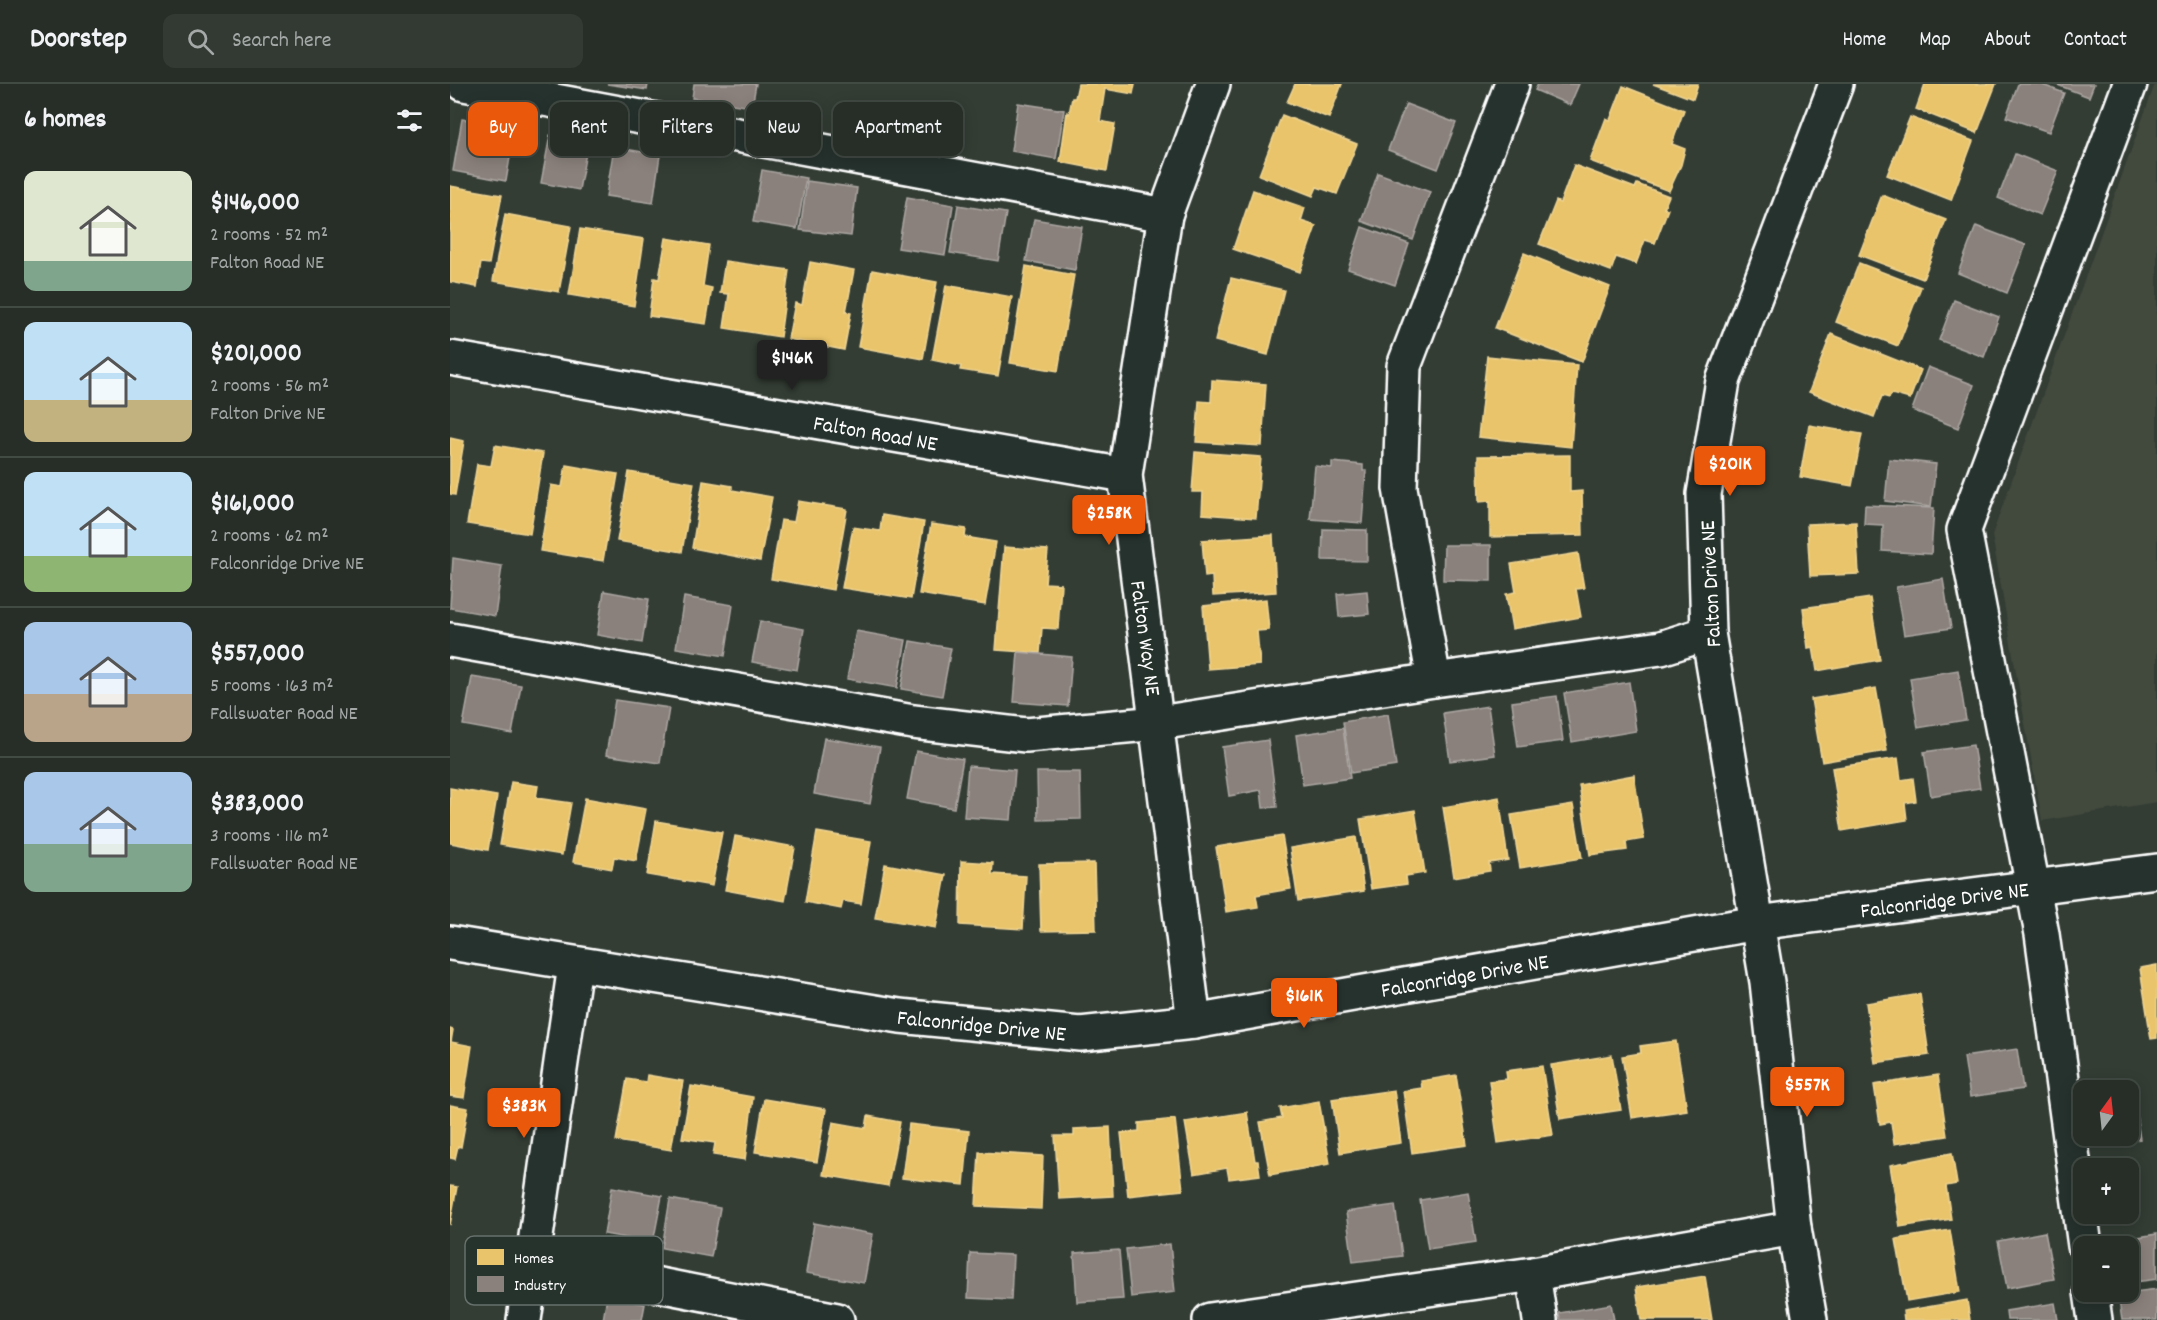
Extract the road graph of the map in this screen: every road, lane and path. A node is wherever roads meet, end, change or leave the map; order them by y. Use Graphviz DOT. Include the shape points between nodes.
graph roads {
  1 [pos="464,84"];
  2 [pos="1213,84"];
  3 [pos="1512,84"];
  4 [pos="1836,84"];
  5 [pos="2130,84"];
  6 [pos="1165,215"];
  7 [pos="450,358"];
  8 [pos="1125,475"];
  9 [pos="1708,633"];
  10 [pos="450,640"];
  11 [pos="1434,680"];
  12 [pos="1159,723"];
  13 [pos="2157,870"];
  14 [pos="2034,888"];
  15 [pos="1757,923"];
  16 [pos="450,943"];
  17 [pos="574,965"];
  18 [pos="1194,1022"];
  19 [pos="1794,1228"];
  20 [pos="535,1236"];
  21 [pos="2084,1236"];
  22 [pos="1533,1274"];
  23 [pos="663,1286"];
  24 [pos="2092,1302"];
  25 [pos="526,1305"];
  26 [pos="524,1320"];
  27 [pos="837,1320"];
  28 [pos="1210,1320"];
  29 [pos="1540,1320"];
  30 [pos="1810,1320"];
  31 [pos="2095,1320"];
  1 -- 6 [label="street"];
  2 -- 6 [label="street, Falton Way NE"];
  3 -- 11 [label="street" via="1404,366 1400,488"];
  4 -- 9 [label="street, Falton Drive NE" via="1723,381 1704,494"];
  5 -- 14 [label="street" via="1964,530"];
  6 -- 8 [label="street, Falton Way NE"];
  7 -- 8 [label="street, Falton Road NE"];
  8 -- 12 [label="street, Falton Way NE"];
  9 -- 11 [label="street" via="1661,648"];
  9 -- 15 [label="street, Falton Drive NE"];
  10 -- 12 [label="street" via="936,725 1026,735"];
  11 -- 12 [label="street"];
  12 -- 18 [label="street, Falton Way NE"];
  13 -- 14 [label="street, Falconridge Drive NE"];
  14 -- 15 [label="street, Falconridge Drive NE"];
  14 -- 21 [label="street"];
  15 -- 18 [label="street, Falconridge Drive NE"];
  15 -- 19 [label="street, Falton Drive NE"];
  16 -- 17 [label="street, Falconridge Drive NE"];
  17 -- 18 [label="street, Falconridge Drive NE" via="900,1016 1069,1033"];
  17 -- 20 [label="street"];
  19 -- 22 [label="street"];
  19 -- 30 [label="street, Falton Drive NE"];
  22 -- 28 [label="street"];
  22 -- 29 [label="street"];
  23 -- 27 [label="street"];
  24 -- 31 [label="street"];
  25 -- 26 [label="street"];
}
